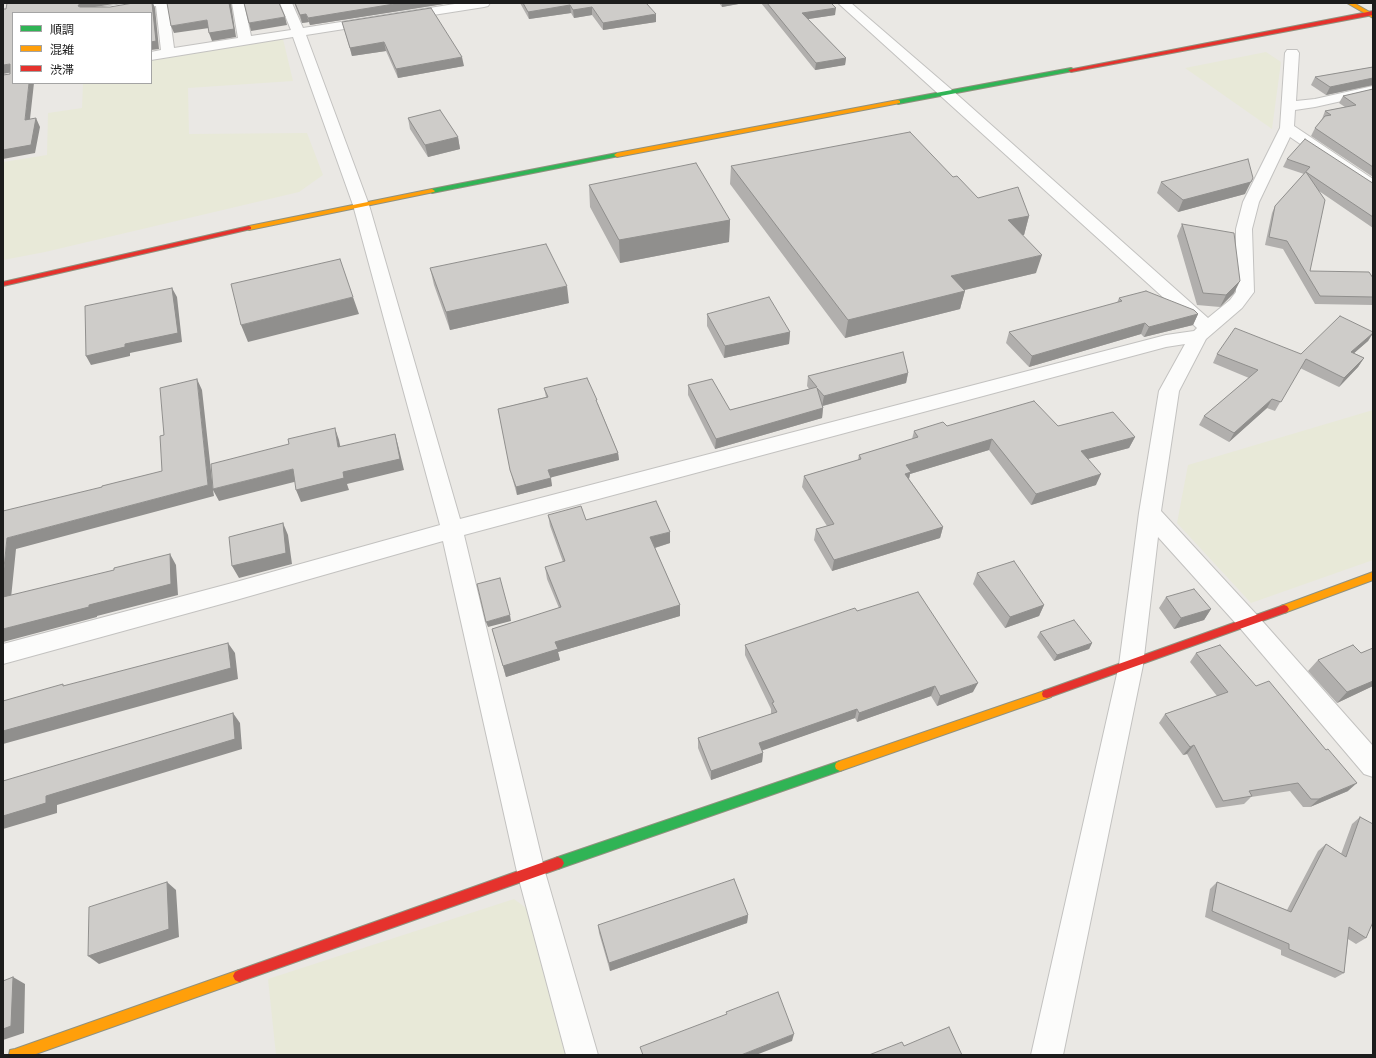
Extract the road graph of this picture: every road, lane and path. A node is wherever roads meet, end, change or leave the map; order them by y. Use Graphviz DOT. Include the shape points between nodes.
graph roads {
  1 [pos="154,3"];
  2 [pos="162,3"];
  3 [pos="238,3"];
  4 [pos="286,3"];
  5 [pos="484,3"];
  6 [pos="844,3"];
  7 [pos="1350,3"];
  8 [pos="450,6"];
  9 [pos="95,12"];
  10 [pos="1372,14"];
  11 [pos="298,32"];
  12 [pos="245,40"];
  13 [pos="168,53"];
  14 [pos="1292,53"];
  15 [pos="152,56"];
  16 [pos="1373,90"];
  17 [pos="947,93"];
  18 [pos="1289,106"];
  19 [pos="1288,128"];
  20 [pos="1373,186"];
  21 [pos="361,205"];
  22 [pos="3,284"];
  23 [pos="1203,332"];
  24 [pos="1150,513"];
  25 [pos="452,530"];
  26 [pos="1373,576"];
  27 [pos="1248,621"];
  28 [pos="3,654"];
  29 [pos="1131,665"];
  30 [pos="1373,765"];
  31 [pos="530,872"];
  32 [pos="15,1055"];
  33 [pos="582,1055"];
  34 [pos="1047,1055"];
  1 -- 9 [label="street"];
  2 -- 13 [label="street"];
  3 -- 12 [label="street"];
  4 -- 11 [label="street"];
  5 -- 8 [label="street"];
  6 -- 17 [label="street"];
  7 -- 10 [label="main road"];
  8 -- 11 [label="street"];
  10 -- 17 [label="main road"];
  11 -- 12 [label="street"];
  11 -- 21 [label="street"];
  12 -- 13 [label="street"];
  13 -- 15 [label="street"];
  14 -- 18 [label="street"];
  16 -- 18 [label="street"];
  17 -- 21 [label="main road"];
  17 -- 23 [label="street"];
  18 -- 19 [label="street"];
  19 -- 20 [label="street"];
  19 -- 23 [label="street" via="1250,202 1244,228 1245,292 1236,304"];
  21 -- 22 [label="main road" via="228,232"];
  21 -- 25 [label="street"];
  23 -- 24 [label="street" via="1169,391"];
  23 -- 25 [label="street"];
  24 -- 27 [label="street"];
  24 -- 29 [label="street"];
  25 -- 28 [label="street"];
  25 -- 31 [label="street"];
  26 -- 27 [label="main road"];
  27 -- 29 [label="main road"];
  27 -- 30 [label="street"];
  29 -- 31 [label="main road"];
  29 -- 34 [label="street"];
  31 -- 32 [label="main road"];
  31 -- 33 [label="street"];
}
